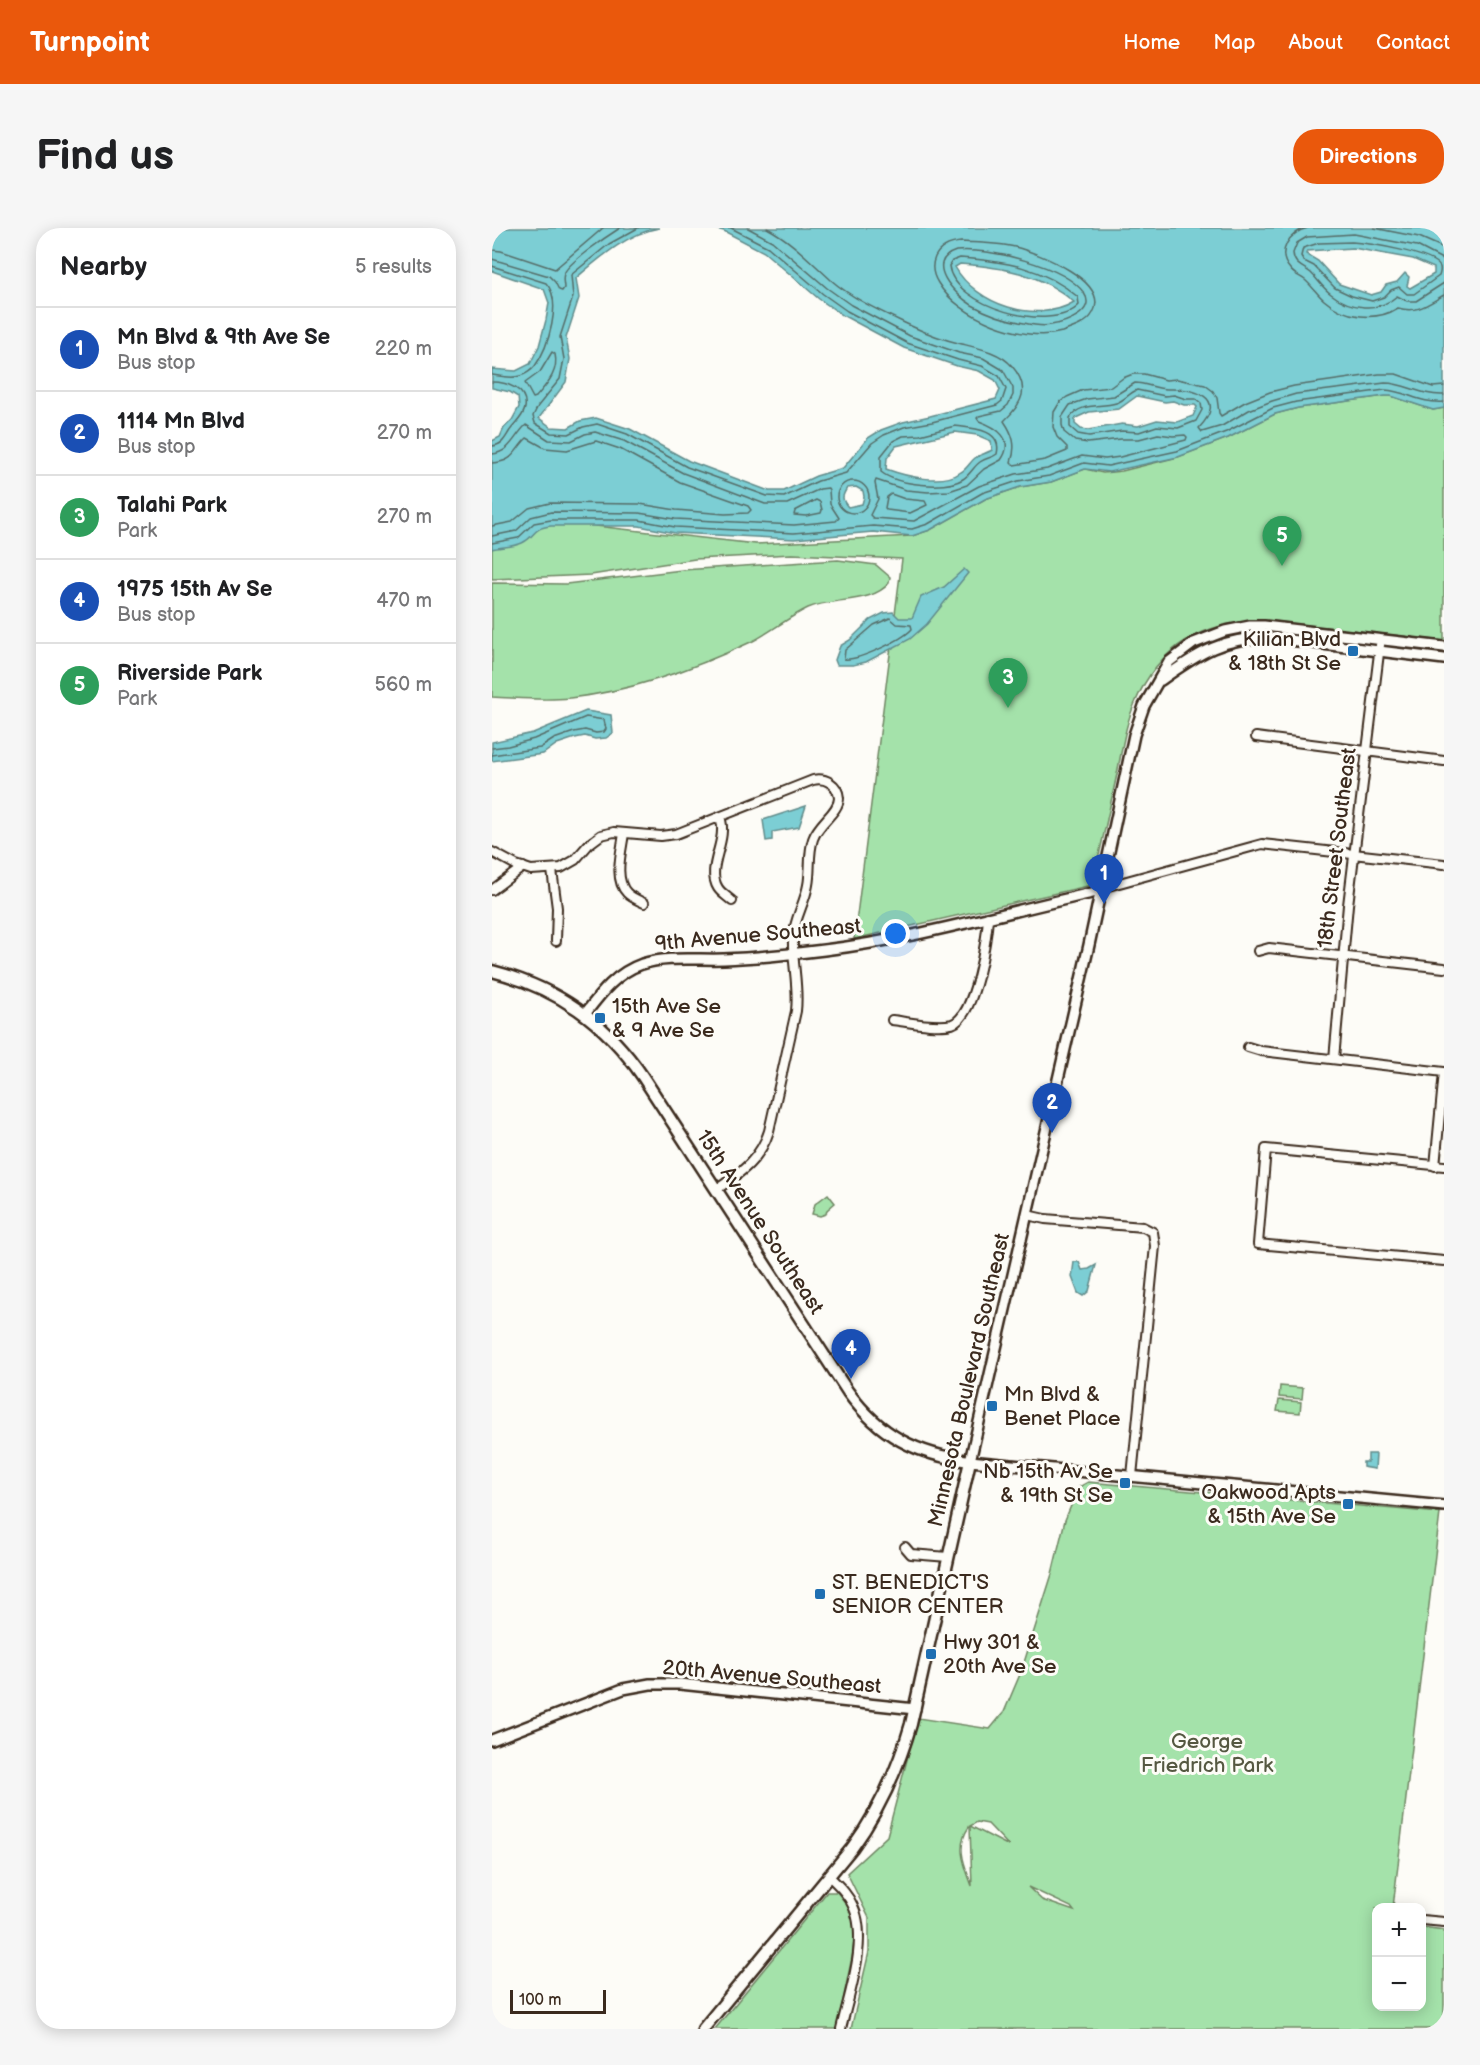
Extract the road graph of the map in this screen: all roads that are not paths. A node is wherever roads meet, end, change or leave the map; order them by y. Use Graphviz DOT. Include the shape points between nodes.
graph roads {
  1 [pos="1380,641"];
  2 [pos="1444,647"];
  3 [pos="1379,652"];
  4 [pos="1444,658"];
  5 [pos="1156,684"];
  6 [pos="1256,737"];
  7 [pos="1366,752"];
  8 [pos="1444,761"];
  9 [pos="720,817"];
  10 [pos="624,833"];
  11 [pos="492,852"];
  12 [pos="1354,854"];
  13 [pos="1444,864"];
  14 [pos="523,867"];
  15 [pos="552,870"];
  16 [pos="1101,888"];
  17 [pos="492,890"];
  18 [pos="732,901"];
  19 [pos="644,903"];
  20 [pos="988,917"];
  21 [pos="556,941"];
  22 [pos="1258,951"];
  23 [pos="794,953"];
  24 [pos="1342,957"];
  25 [pos="1444,968"];
  26 [pos="492,971"];
  27 [pos="585,1014"];
  28 [pos="892,1020"];
  29 [pos="1248,1047"];
  30 [pos="1334,1059"];
  31 [pos="1444,1072"];
  32 [pos="1440,1166"];
  33 [pos="716,1190"];
  34 [pos="1027,1215"];
  35 [pos="1444,1261"];
  36 [pos="970,1461"];
  37 [pos="1132,1476"];
  38 [pos="1444,1506"];
  39 [pos="905,1547"];
  40 [pos="948,1557"];
  41 [pos="915,1709"];
  42 [pos="492,1740"];
  43 [pos="830,1877"];
  44 [pos="1426,1920"];
  45 [pos="1444,1922"];
  46 [pos="703,2029"];
  47 [pos="841,2029"];
  1 -- 2 [label="street, Minnesota Boulevard Southeast"];
  1 -- 3 [label="street, 18th Street Southeast"];
  1 -- 5 [label="street, Minnesota Boulevard Southeast" via="1271,627 1238,628 1185,648 1169,662"];
  3 -- 4 [label="street"];
  3 -- 5 [label="street" via="1246,638 1202,652"];
  3 -- 7 [label="street, 18th Street Southeast"];
  5 -- 16 [label="street, Minnesota Boulevard Southeast" via="1134,735"];
  6 -- 7 [label="street"];
  7 -- 8 [label="street"];
  7 -- 12 [label="street, 18th Street Southeast"];
  9 -- 10 [label="street" via="668,836"];
  9 -- 18 [label="street" via="723,833 715,879 718,889"];
  9 -- 23 [label="street" via="813,780 823,779 835,787 839,796 837,807 819,826 811,845 809,882 795,929"];
  10 -- 15 [label="street" via="608,833 594,839 569,864"];
  10 -- 19 [label="street" via="622,886 628,895"];
  11 -- 14 [label="street"];
  12 -- 13 [label="street, 9th Avenue Southeast"];
  12 -- 16 [label="street, 9th Avenue Southeast" via="1256,844"];
  12 -- 24 [label="street, 18th Street Southeast"];
  14 -- 15 [label="street"];
  14 -- 17 [label="street"];
  15 -- 21 [label="street"];
  16 -- 20 [label="street, 9th Avenue Southeast"];
  16 -- 34 [label="street, Minnesota Boulevard Southeast"];
  20 -- 23 [label="street, 9th Avenue Southeast" via="858,945"];
  20 -- 28 [label="street" via="975,986 962,1018 946,1025"];
  22 -- 24 [label="street" via="1269,948"];
  23 -- 27 [label="street, 9th Avenue Southeast" via="645,963 618,977"];
  23 -- 33 [label="street" via="796,1011 766,1141 749,1166"];
  24 -- 25 [label="street"];
  24 -- 30 [label="street, 18th Street Southeast"];
  26 -- 27 [label="main road, 15th Avenue Southeast" via="534,984"];
  27 -- 33 [label="main road, 15th Avenue Southeast" via="632,1061"];
  29 -- 30 [label="street"];
  30 -- 31 [label="street"];
  31 -- 32 [label="street"];
  32 -- 35 [label="street" via="1266,1149 1258,1244"];
  33 -- 36 [label="main road, 15th Avenue Southeast" via="869,1418 914,1447"];
  34 -- 36 [label="street, Minnesota Boulevard Southeast"];
  34 -- 37 [label="street" via="1143,1227 1153,1232 1155,1246"];
  36 -- 37 [label="street, 15th Avenue Southeast"];
  36 -- 40 [label="main road, Minnesota Boulevard Southeast"];
  37 -- 38 [label="street, 15th Avenue Southeast"];
  39 -- 40 [label="street" via="911,1554"];
  40 -- 41 [label="main road, Minnesota Boulevard Southeast"];
  41 -- 42 [label="street, 20th Avenue Southeast" via="650,1684 610,1694"];
  41 -- 43 [label="main road, Minnesota Boulevard Southeast" via="900,1761 883,1799"];
  43 -- 46 [label="main road, Minnesota Boulevard Southeast"];
  43 -- 47 [label="street" via="853,1904 860,1932"];
  44 -- 45 [label="street"];
}
